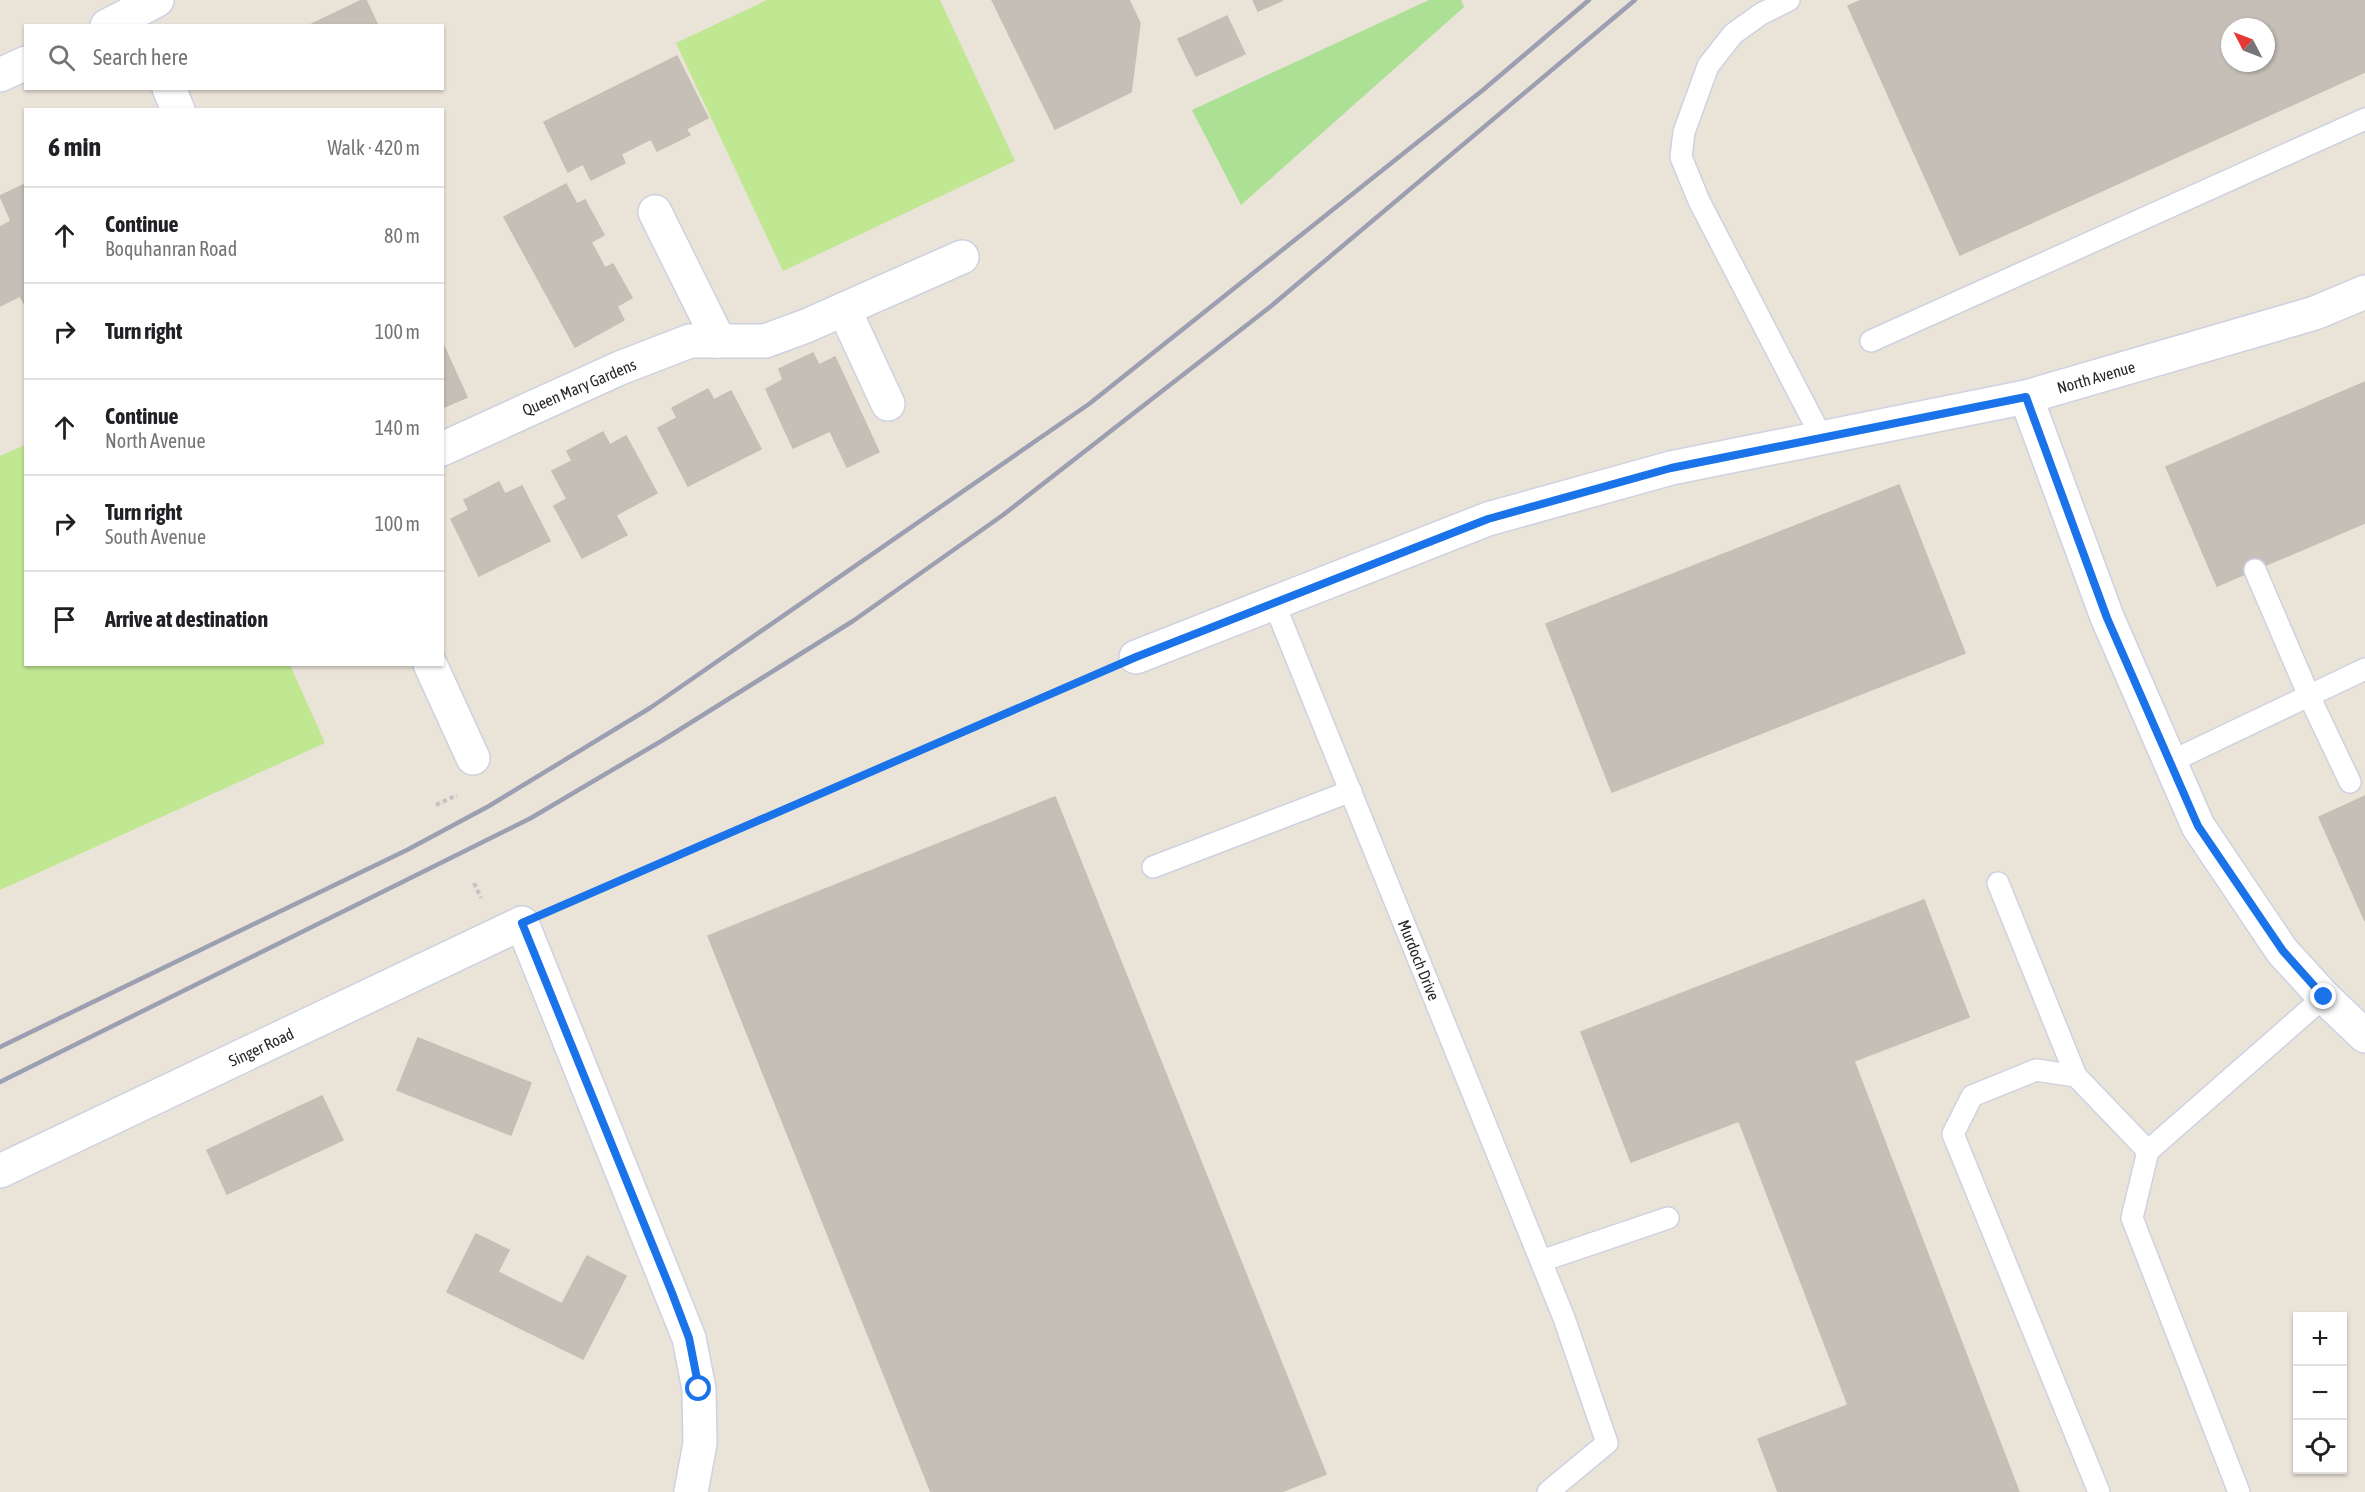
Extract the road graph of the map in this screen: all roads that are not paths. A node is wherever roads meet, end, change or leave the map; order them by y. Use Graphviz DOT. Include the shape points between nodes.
graph roads {
  1 [pos="1789,0"];
  2 [pos="24,64"];
  3 [pos="0,75"];
  4 [pos="170,90"];
  5 [pos="177,108"];
  6 [pos="2365,119"];
  7 [pos="655,212"];
  8 [pos="962,257"];
  9 [pos="2365,292"];
  10 [pos="844,309"];
  11 [pos="719,341"];
  12 [pos="1871,341"];
  13 [pos="2026,397"];
  14 [pos="888,404"];
  15 [pos="1822,438"];
  16 [pos="444,448"];
  17 [pos="2255,570"];
  18 [pos="1274,603"];
  19 [pos="1136,657"];
  20 [pos="431,666"];
  21 [pos="2365,669"];
  22 [pos="2309,696"];
  23 [pos="473,758"];
  24 [pos="2170,762"];
  25 [pos="2350,782"];
  26 [pos="1351,791"];
  27 [pos="1153,867"];
  28 [pos="1998,884"];
  29 [pos="2324,997"];
  30 [pos="2365,1036"];
  31 [pos="2076,1076"];
  32 [pos="2148,1151"];
  33 [pos="0,1171"];
  34 [pos="1668,1218"];
  35 [pos="1541,1261"];
  36 [pos="691,1492"];
  37 [pos="1548,1492"];
  38 [pos="2099,1492"];
  39 [pos="2239,1492"];
  1 -- 15 [label="lane" via="1733,34 1708,66 1684,132 1681,157 1699,201"];
  2 -- 3 [label="street"];
  4 -- 5 [label="street"];
  6 -- 12 [label="lane"];
  7 -- 11 [label="street"];
  8 -- 10 [label="street, Queen Mary Gardens"];
  9 -- 13 [label="street, North Avenue" via="2314,313"];
  10 -- 11 [label="street, Queen Mary Gardens" via="765,341"];
  10 -- 14 [label="street"];
  11 -- 16 [label="street, Queen Mary Gardens" via="690,341 620,368"];
  13 -- 15 [label="street, North Avenue"];
  13 -- 24 [label="street" via="2107,618"];
  15 -- 18 [label="street, North Avenue" via="1671,468 1488,519"];
  17 -- 22 [label="lane"];
  18 -- 19 [label="street, North Avenue"];
  18 -- 26 [label="lane, Murdoch Drive"];
  20 -- 23 [label="street"];
  21 -- 22 [label="lane"];
  22 -- 24 [label="lane"];
  22 -- 25 [label="lane"];
  24 -- 29 [label="street" via="2198,826 2283,951"];
  26 -- 27 [label="lane"];
  26 -- 35 [label="lane, Murdoch Drive"];
  28 -- 31 [label="lane"];
  29 -- 30 [label="street"];
  29 -- 32 [label="lane"];
  31 -- 32 [label="lane"];
  31 -- 38 [label="lane" via="2036,1070 1972,1096 1953,1134"];
  32 -- 39 [label="lane" via="2132,1218"];
  33 -- 36 [label="street, Singer Road" via="522,923 689,1338 699,1389 700,1443"];
  34 -- 35 [label="lane"];
  35 -- 37 [label="lane, Murdoch Drive" via="1607,1443"];
}
